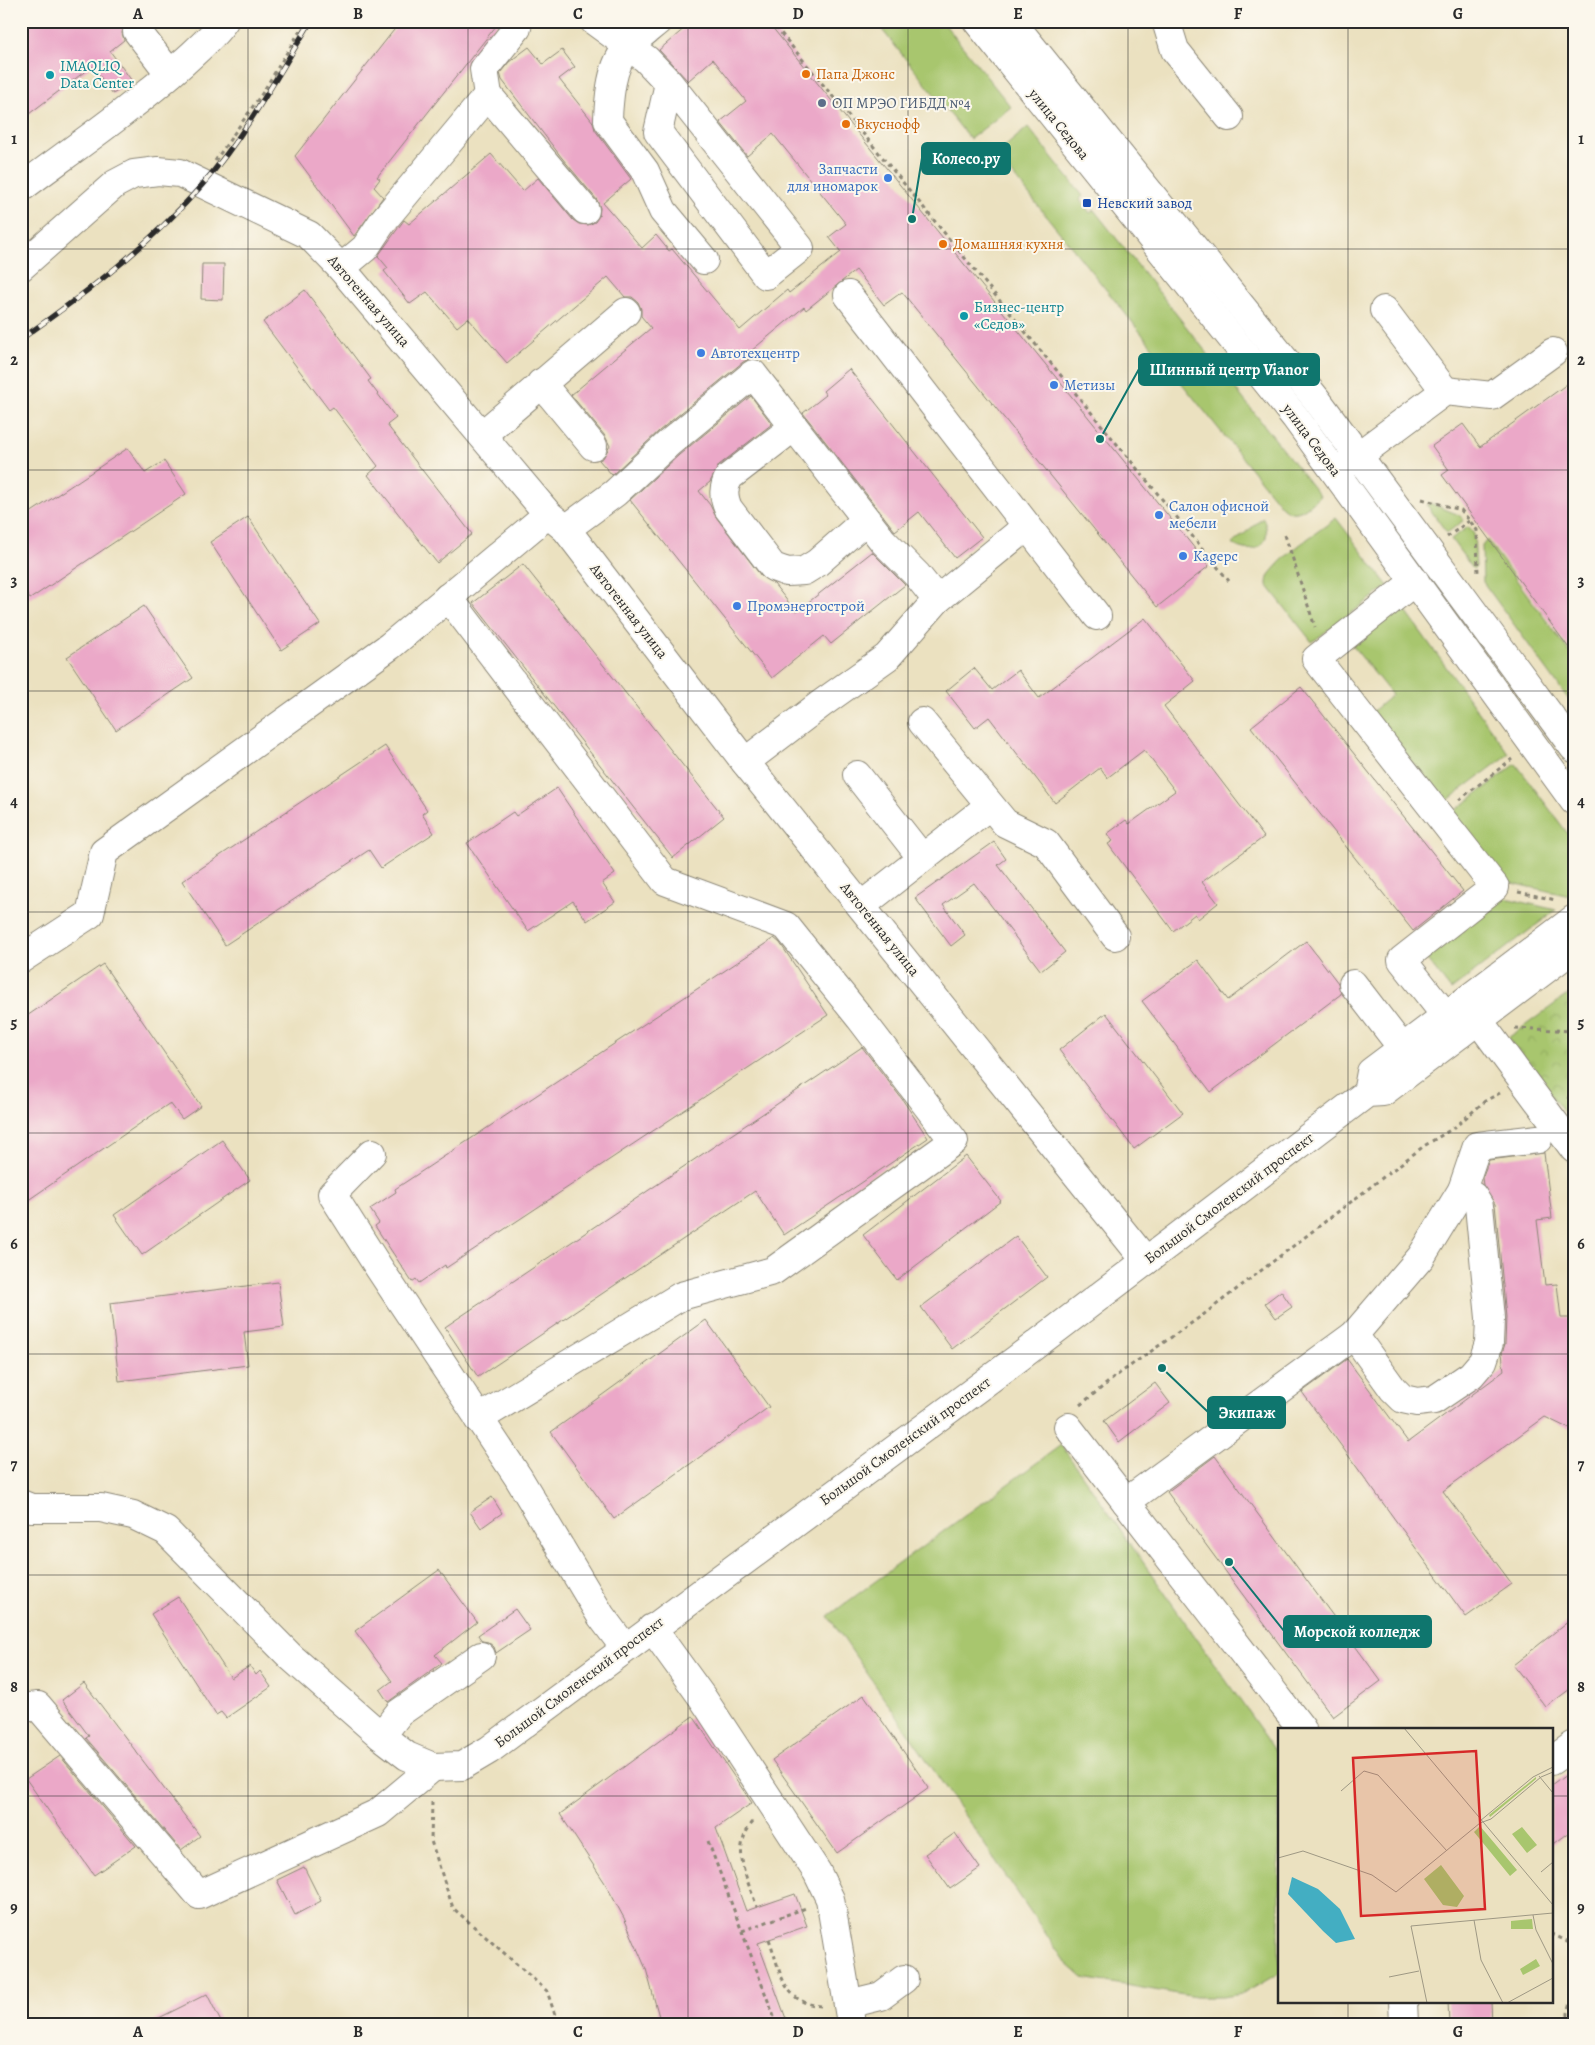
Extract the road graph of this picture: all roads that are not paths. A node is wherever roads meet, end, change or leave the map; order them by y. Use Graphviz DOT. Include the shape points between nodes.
graph roads {
  1 [pos="224,21"];
  2 [pos="518,21"];
  3 [pos="594,21"];
  4 [pos="658,21"];
  5 [pos="977,21"];
  6 [pos="1011,21"];
  7 [pos="1166,21"];
  8 [pos="137,31"];
  9 [pos="628,46"];
  10 [pos="170,74"];
  11 [pos="669,83"];
  12 [pos="488,95"];
  13 [pos="1230,117"];
  14 [pos="21,188"];
  15 [pos="585,210"];
  16 [pos="704,260"];
  17 [pos="21,267"];
  18 [pos="341,268"];
  19 [pos="848,295"];
  20 [pos="1384,310"];
  21 [pos="626,312"];
  22 [pos="1553,352"];
  23 [pos="541,383"];
  24 [pos="1446,391"];
  25 [pos="794,427"];
  26 [pos="482,435"];
  27 [pos="593,446"];
  28 [pos="1363,462"];
  29 [pos="1341,479"];
  30 [pos="866,520"];
  31 [pos="557,521"];
  32 [pos="1028,526"];
  33 [pos="1415,580"];
  34 [pos="448,597"];
  35 [pos="937,600"];
  36 [pos="1097,616"];
  37 [pos="922,722"];
  38 [pos="1574,748"];
  39 [pos="745,762"];
  40 [pos="857,775"];
  41 [pos="1574,801"];
  42 [pos="990,806"];
  43 [pos="922,858"];
  44 [pos="861,906"];
  45 [pos="1568,910"];
  46 [pos="1115,936"];
  47 [pos="1574,948"];
  48 [pos="21,960"];
  49 [pos="1353,984"];
  50 [pos="1462,1018"];
  51 [pos="1409,1058"];
  52 [pos="1538,1139"];
  53 [pos="1574,1149"];
  54 [pos="372,1153"];
  55 [pos="1462,1190"];
  56 [pos="1146,1261"];
  57 [pos="1354,1335"];
  58 [pos="478,1419"];
  59 [pos="1068,1427"];
  60 [pos="1126,1502"];
  61 [pos="21,1504"];
  62 [pos="652,1628"];
  63 [pos="625,1648"];
  64 [pos="481,1656"];
  65 [pos="21,1708"];
  66 [pos="1301,1728"];
  67 [pos="381,1736"];
  68 [pos="1574,1745"];
  69 [pos="1552,1760"];
  70 [pos="433,1767"];
  71 [pos="904,1979"];
  72 [pos="1403,2002"];
  73 [pos="1404,2024"];
  1 -- 10 [label="street"];
  2 -- 12 [label="street" via="517,28 484,69"];
  3 -- 9 [label="street"];
  4 -- 9 [label="street"];
  5 -- 29 [label="street, улица Седова" via="1295,417"];
  6 -- 28 [label="street, улица Седова" via="1317,400"];
  7 -- 13 [label="street" via="1176,50"];
  8 -- 10 [label="street"];
  9 -- 11 [label="street"];
  9 -- 16 [label="street" via="617,60 612,75 608,121 645,170 663,211"];
  10 -- 14 [label="street"];
  11 -- 11 [label="street" via="800,248 766,275 658,132"];
  12 -- 15 [label="street"];
  12 -- 18 [label="street" via="383,221 365,248"];
  17 -- 18 [label="street, Автогенная улица" via="115,184 134,174 158,171 180,173 309,235"];
  18 -- 26 [label="street, Автогенная улица"];
  19 -- 32 [label="street"];
  20 -- 24 [label="street"];
  21 -- 23 [label="street"];
  22 -- 24 [label="street" via="1492,396"];
  23 -- 26 [label="street"];
  23 -- 27 [label="street"];
  24 -- 28 [label="street" via="1395,429"];
  25 -- 30 [label="street"];
  25 -- 30 [label="street" via="729,477 724,486 728,508 773,567 787,572 804,571 817,564"];
  25 -- 31 [label="street" via="753,374 669,442 615,492"];
  26 -- 31 [label="street, Автогенная улица"];
  28 -- 29 [label="street"];
  28 -- 38 [label="street, улица Седова"];
  29 -- 33 [label="street, улица Седова"];
  30 -- 35 [label="street"];
  31 -- 34 [label="street"];
  31 -- 39 [label="street, Автогенная улица"];
  32 -- 35 [label="street"];
  32 -- 36 [label="street"];
  33 -- 41 [label="street, улица Седова"];
  33 -- 50 [label="street" via="1316,659 1495,887 1402,960"];
  34 -- 48 [label="street" via="390,646 104,852 90,914"];
  34 -- 58 [label="street" via="665,881 786,926 954,1141 773,1271 681,1296"];
  35 -- 39 [label="street" via="887,657"];
  37 -- 42 [label="street"];
  39 -- 44 [label="street, Автогенная улица"];
  40 -- 43 [label="street"];
  42 -- 43 [label="street"];
  42 -- 46 [label="street" via="1005,823 1046,844"];
  43 -- 44 [label="street"];
  44 -- 56 [label="street, Автогенная улица"];
  45 -- 50 [label="street, Большой Смоленский проспект"];
  47 -- 50 [label="street, Большой Смоленский проспект"];
  49 -- 51 [label="street"];
  50 -- 51 [label="street, Большой Смоленский проспект"];
  50 -- 53 [label="street"];
  51 -- 56 [label="street, Большой Смоленский проспект" via="1371,1072 1367,1092"];
  52 -- 55 [label="street" via="1478,1146"];
  54 -- 58 [label="street" via="332,1194"];
  55 -- 57 [label="street" via="1421,1256"];
  55 -- 57 [label="street" via="1473,1196 1479,1206 1490,1318 1489,1343 1483,1362 1471,1375 1434,1400 1417,1402 1403,1398 1393,1389"];
  56 -- 62 [label="street, Большой Смоленский проспект"];
  57 -- 60 [label="street"];
  58 -- 63 [label="street" via="518,1477 600,1616"];
  59 -- 60 [label="street"];
  60 -- 66 [label="street"];
  61 -- 67 [label="street" via="31,1508 101,1508 133,1515 166,1531 291,1657"];
  62 -- 63 [label="street, Большой Смоленский проспект"];
  62 -- 71 [label="street" via="702,1697 817,1872 830,1899 849,2011 881,1996"];
  63 -- 70 [label="street, Большой Смоленский проспект" via="489,1750 462,1766"];
  64 -- 67 [label="street" via="399,1713"];
  65 -- 70 [label="street" via="38,1706 199,1895 378,1813"];
  67 -- 70 [label="street" via="408,1756"];
  68 -- 69 [label="street"];
  72 -- 73 [label="street"];
}
